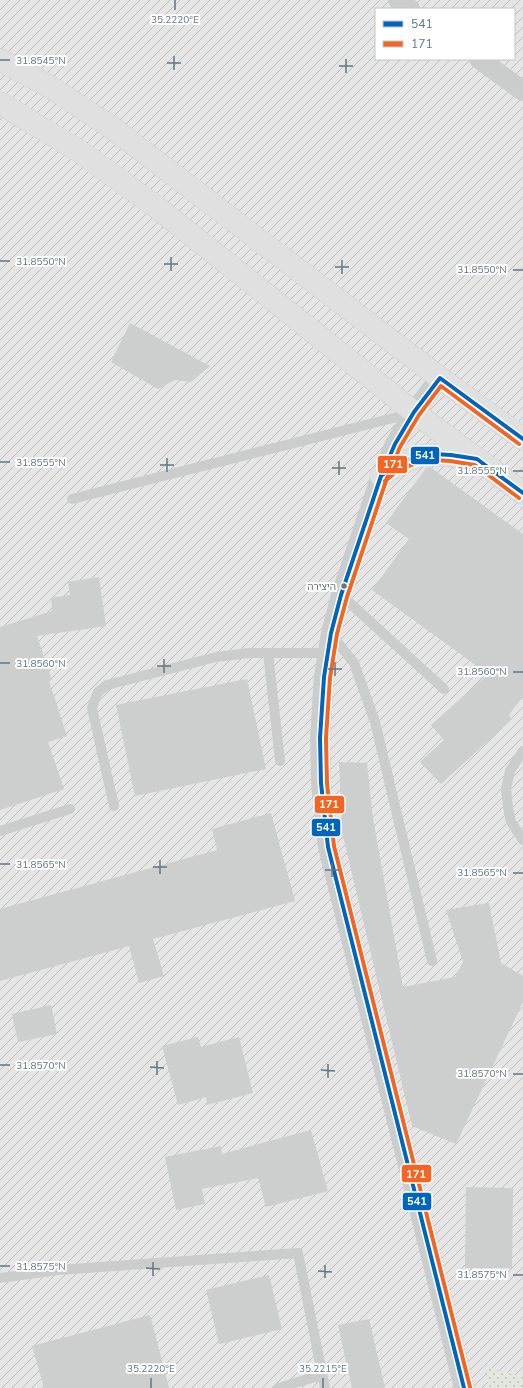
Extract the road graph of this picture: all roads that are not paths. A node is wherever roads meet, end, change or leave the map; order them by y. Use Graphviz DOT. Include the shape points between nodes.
graph roads {
  1 [pos="398,0"];
  2 [pos="409,8"];
  3 [pos="0,60"];
  4 [pos="480,60"];
  5 [pos="523,91"];
  6 [pos="0,104"];
  7 [pos="440,378"];
  8 [pos="414,412"];
  9 [pos="523,439"];
  10 [pos="477,459"];
  11 [pos="381,476"];
  12 [pos="523,493"];
  13 [pos="72,499"];
  14 [pos="341,595"];
  15 [pos="329,643"];
  16 [pos="268,653"];
  17 [pos="444,689"];
  18 [pos="523,752"];
  19 [pos="280,761"];
  20 [pos="114,806"];
  21 [pos="70,809"];
  22 [pos="0,831"];
  23 [pos="523,840"];
  24 [pos="432,961"];
  25 [pos="0,1278"];
  26 [pos="322,1375"];
  27 [pos="278,1388"];
  28 [pos="325,1388"];
  29 [pos="464,1388"];
  1 -- 2 [label="street"];
  3 -- 7 [label="street" via="46,85 111,127"];
  4 -- 5 [label="street"];
  6 -- 8 [label="street" via="79,150 155,206"];
  7 -- 8 [label="street"];
  7 -- 9 [label="street"];
  8 -- 10 [label="street"];
  8 -- 11 [label="street" via="395,444"];
  8 -- 13 [label="lane"];
  10 -- 11 [label="street" via="434,454 415,457 397,464"];
  10 -- 12 [label="street"];
  11 -- 14 [label="street"];
  14 -- 15 [label="street"];
  14 -- 17 [label="lane"];
  15 -- 16 [label="lane"];
  15 -- 24 [label="lane" via="354,663 375,722"];
  15 -- 29 [label="street" via="320,738 321,783 328,847"];
  16 -- 19 [label="lane"];
  16 -- 20 [label="lane" via="216,657 107,685 98,692 92,708"];
  18 -- 23 [label="lane" via="510,771 506,789 511,822"];
  21 -- 22 [label="lane"];
  25 -- 26 [label="lane" via="58,1270 298,1252"];
  26 -- 27 [label="lane"];
  26 -- 28 [label="lane"];
}
